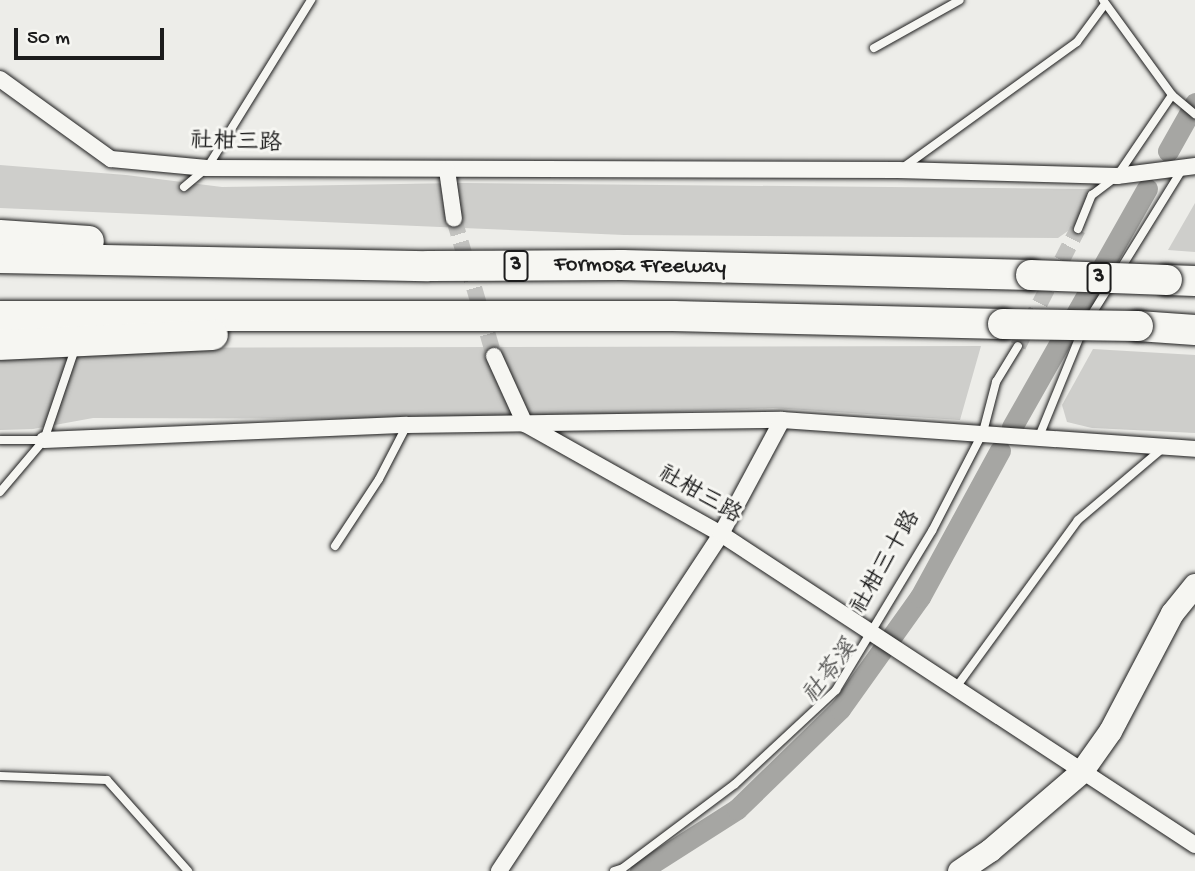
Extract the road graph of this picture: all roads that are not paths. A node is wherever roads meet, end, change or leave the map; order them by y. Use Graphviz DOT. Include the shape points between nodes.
graph roads {
  1 [pos="311,0"];
  2 [pos="960,0"];
  3 [pos="1104,2"];
  4 [pos="874,48"];
  5 [pos="0,79"];
  6 [pos="1172,95"];
  7 [pos="1194,114"];
  8 [pos="1190,165"];
  9 [pos="206,168"];
  10 [pos="447,170"];
  11 [pos="898,170"];
  12 [pos="1117,176"];
  13 [pos="184,187"];
  14 [pos="454,219"];
  15 [pos="1078,229"];
  16 [pos="0,235"];
  17 [pos="0,258"];
  18 [pos="428,266"];
  19 [pos="1181,281"];
  20 [pos="0,316"];
  21 [pos="599,316"];
  22 [pos="1195,330"];
  23 [pos="1011,335"];
  24 [pos="0,345"];
  25 [pos="74,355"];
  26 [pos="494,356"];
  27 [pos="782,420"];
  28 [pos="525,424"];
  29 [pos="407,425"];
  30 [pos="983,432"];
  31 [pos="1038,439"];
  32 [pos="0,440"];
  33 [pos="44,440"];
  34 [pos="1164,447"];
  35 [pos="1195,449"];
  36 [pos="0,492"];
  37 [pos="721,534"];
  38 [pos="335,546"];
  39 [pos="1195,584"];
  40 [pos="873,632"];
  41 [pos="957,686"];
  42 [pos="1081,772"];
  43 [pos="0,776"];
  44 [pos="1195,845"];
  45 [pos="188,871"];
  46 [pos="499,871"];
  47 [pos="614,871"];
  48 [pos="959,871"];
  1 -- 9 [label="lane"];
  2 -- 4 [label="lane"];
  3 -- 6 [label="lane"];
  3 -- 11 [label="lane" via="1077,42"];
  5 -- 9 [label="street, 社柑三路" via="111,159"];
  6 -- 7 [label="lane"];
  6 -- 12 [label="lane"];
  8 -- 12 [label="street, 社柑三路"];
  8 -- 31 [label="lane" via="1074,344"];
  9 -- 10 [label="street, 社柑三路"];
  9 -- 13 [label="lane"];
  10 -- 11 [label="street, 社柑三路"];
  10 -- 14 [label="street"];
  11 -- 12 [label="street, 社柑三路"];
  12 -- 15 [label="lane" via="1092,195"];
  16 -- 18 [label="highway"];
  17 -- 18 [label="highway, Formosa Freeway / 3"];
  18 -- 19 [label="highway, Formosa Freeway / 3, bridge" via="622,265"];
  20 -- 21 [label="highway, 3"];
  21 -- 23 [label="highway, 3"];
  21 -- 24 [label="highway"];
  22 -- 23 [label="highway, 3, bridge" via="1138,326"];
  23 -- 30 [label="lane, 社柑三十路"];
  25 -- 33 [label="lane"];
  26 -- 28 [label="street"];
  27 -- 28 [label="street"];
  27 -- 30 [label="street"];
  27 -- 37 [label="street"];
  28 -- 29 [label="street"];
  28 -- 37 [label="street, 社柑三路"];
  29 -- 33 [label="street"];
  29 -- 38 [label="lane" via="379,479"];
  30 -- 31 [label="street"];
  30 -- 40 [label="lane, 社柑三十路"];
  31 -- 34 [label="street"];
  32 -- 33 [label="lane"];
  33 -- 36 [label="lane"];
  34 -- 35 [label="street"];
  34 -- 41 [label="lane" via="1078,520"];
  37 -- 40 [label="street, 社柑三路"];
  37 -- 46 [label="street"];
  39 -- 42 [label="street" via="1172,613 1110,731"];
  40 -- 41 [label="street, 社柑三路"];
  40 -- 47 [label="lane, 社柑三十路" via="836,690 755,765"];
  41 -- 42 [label="street"];
  42 -- 44 [label="street"];
  42 -- 48 [label="street"];
  43 -- 45 [label="lane" via="107,780"];
}
